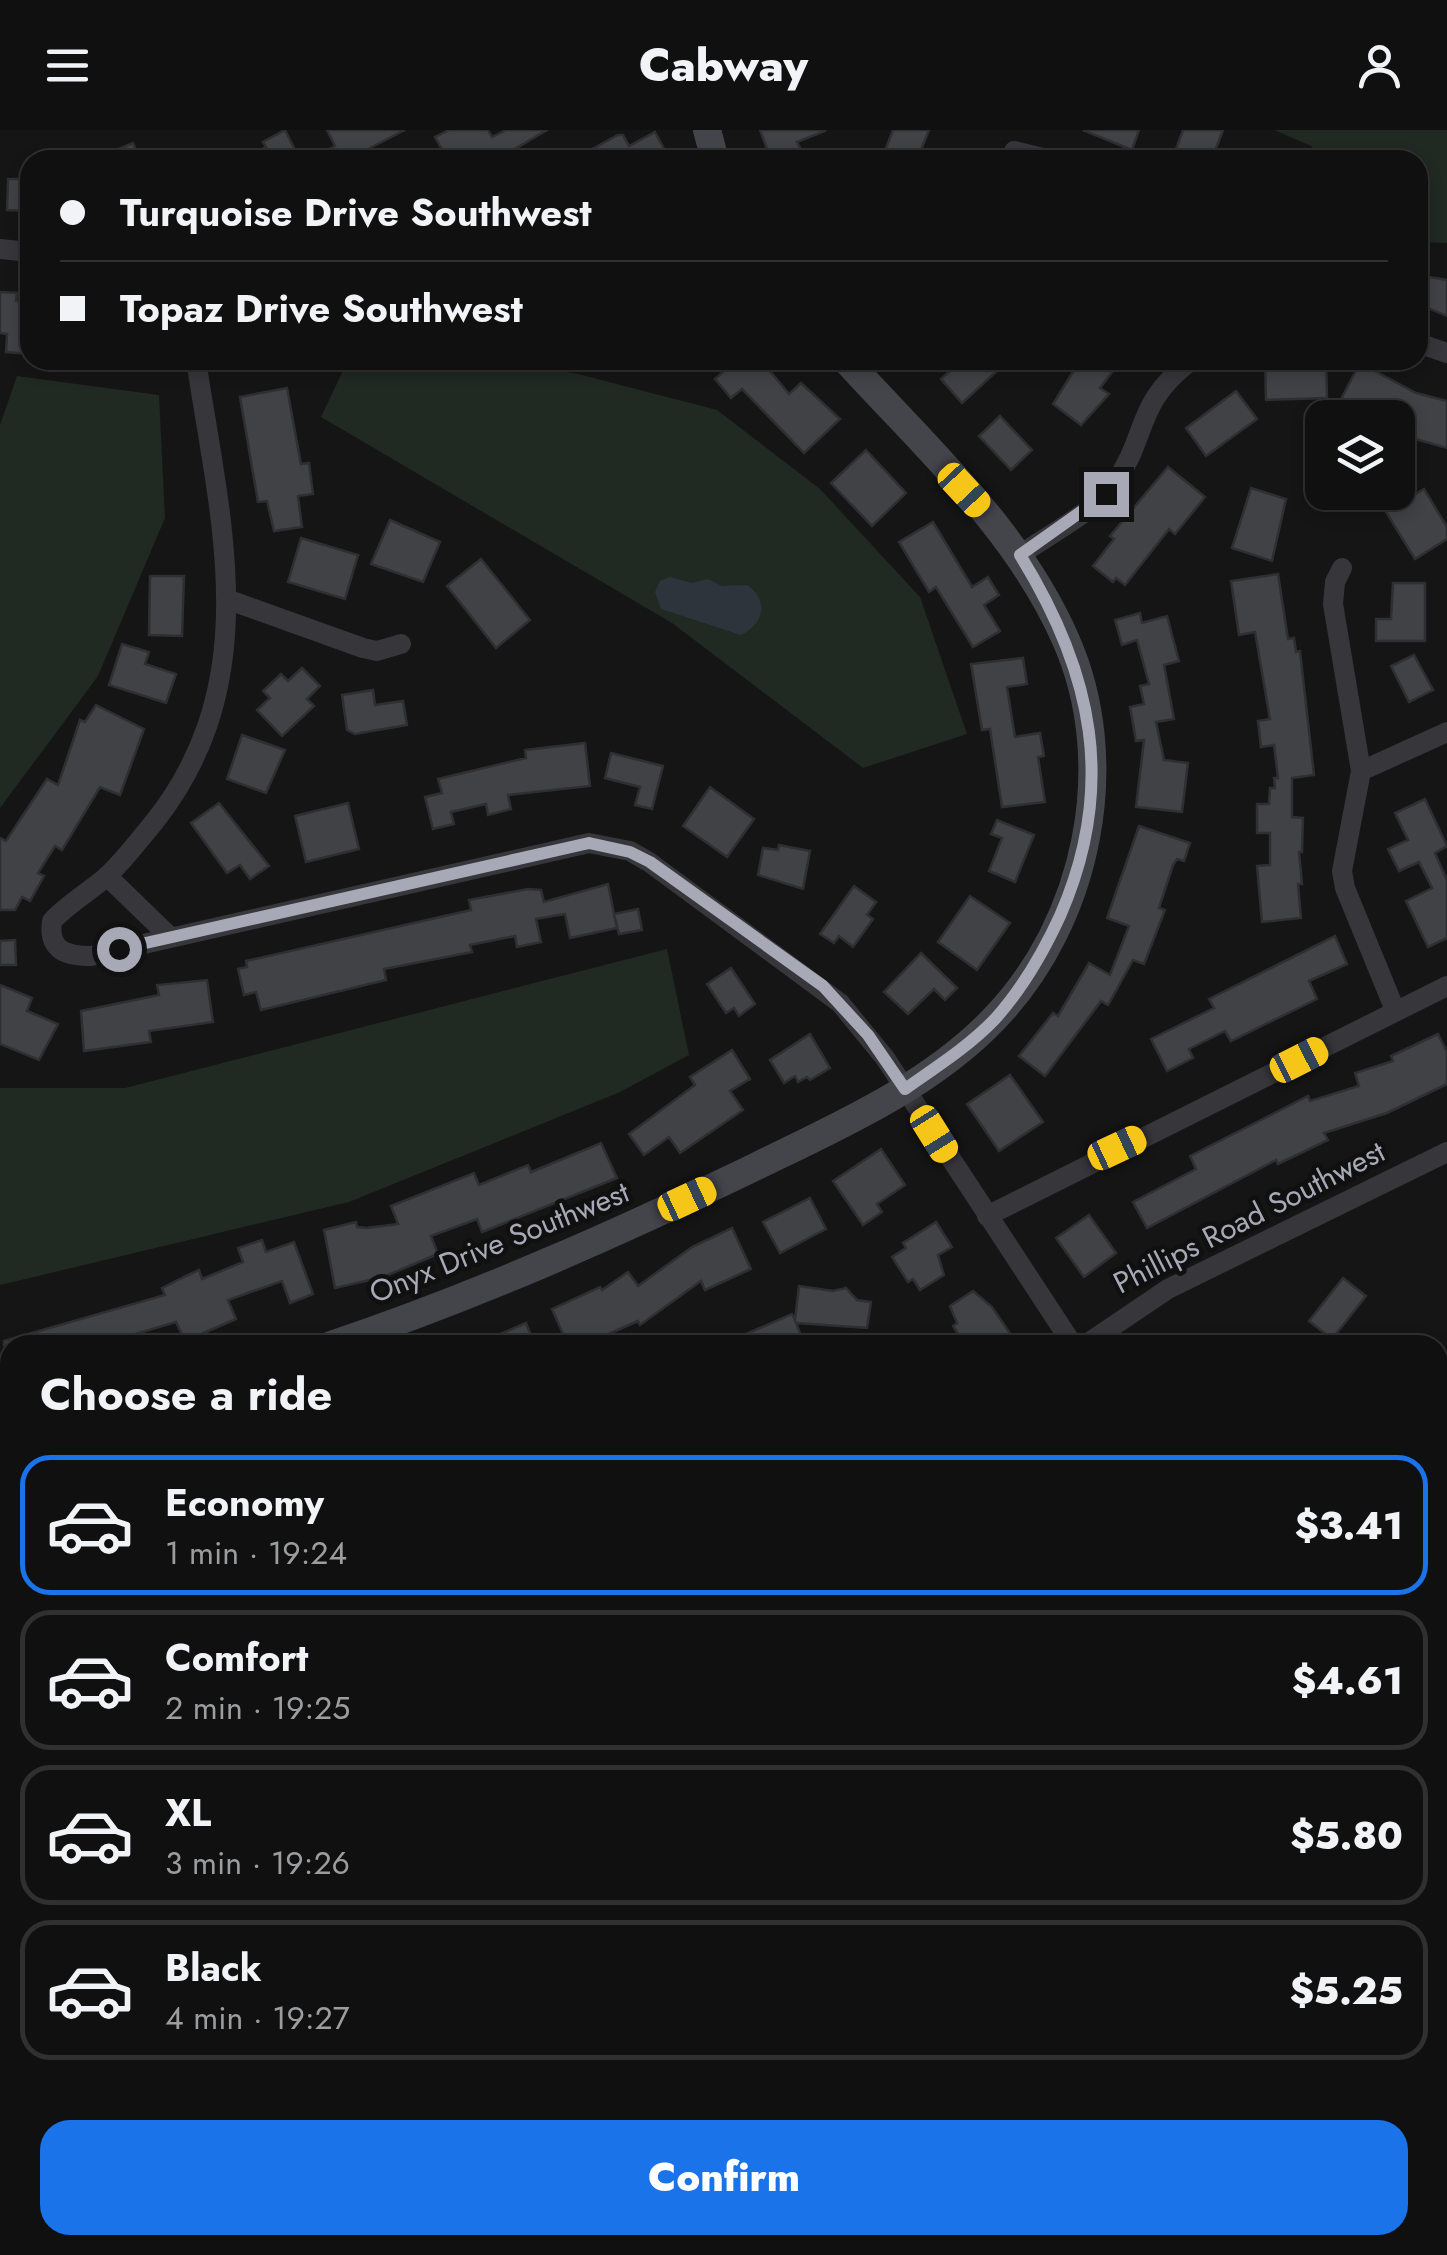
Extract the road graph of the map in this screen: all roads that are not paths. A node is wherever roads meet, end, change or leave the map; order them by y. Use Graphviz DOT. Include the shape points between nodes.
graph roads {
  1 [pos="197,370"];
  2 [pos="855,370"];
  3 [pos="1180,370"];
  4 [pos="1020,555"];
  5 [pos="1342,568"];
  6 [pos="229,600"];
  7 [pos="401,644"];
  8 [pos="1447,732"];
  9 [pos="1361,771"];
  10 [pos="107,876"];
  11 [pos="169,936"];
  12 [pos="1447,986"];
  13 [pos="1395,1010"];
  14 [pos="905,1089"];
  15 [pos="1447,1152"];
  16 [pos="987,1216"];
  17 [pos="358,1335"];
  18 [pos="1065,1335"];
  19 [pos="1100,1335"];
  1 -- 6 [label="street"];
  2 -- 4 [label="street, Onyx Drive Southwest"];
  3 -- 4 [label="street" via="1158,389 1106,494"];
  4 -- 14 [label="street, Onyx Drive Southwest" via="1076,668 1091,748 1092,816 1042,954 997,1016"];
  5 -- 9 [label="street" via="1333,604"];
  6 -- 7 [label="street" via="363,648"];
  6 -- 10 [label="street" via="222,679 200,740 158,817"];
  8 -- 9 [label="street"];
  9 -- 13 [label="street" via="1342,871"];
  10 -- 11 [label="street"];
  10 -- 11 [label="street" via="52,921 56,948 91,956"];
  11 -- 14 [label="street" via="589,843 607,845 671,875 823,986"];
  12 -- 13 [label="street"];
  13 -- 16 [label="street"];
  14 -- 16 [label="street"];
  14 -- 17 [label="street, Onyx Drive Southwest" via="532,1270"];
  15 -- 19 [label="street, Phillips Road Southwest" via="1168,1289"];
  16 -- 18 [label="street"];
}
